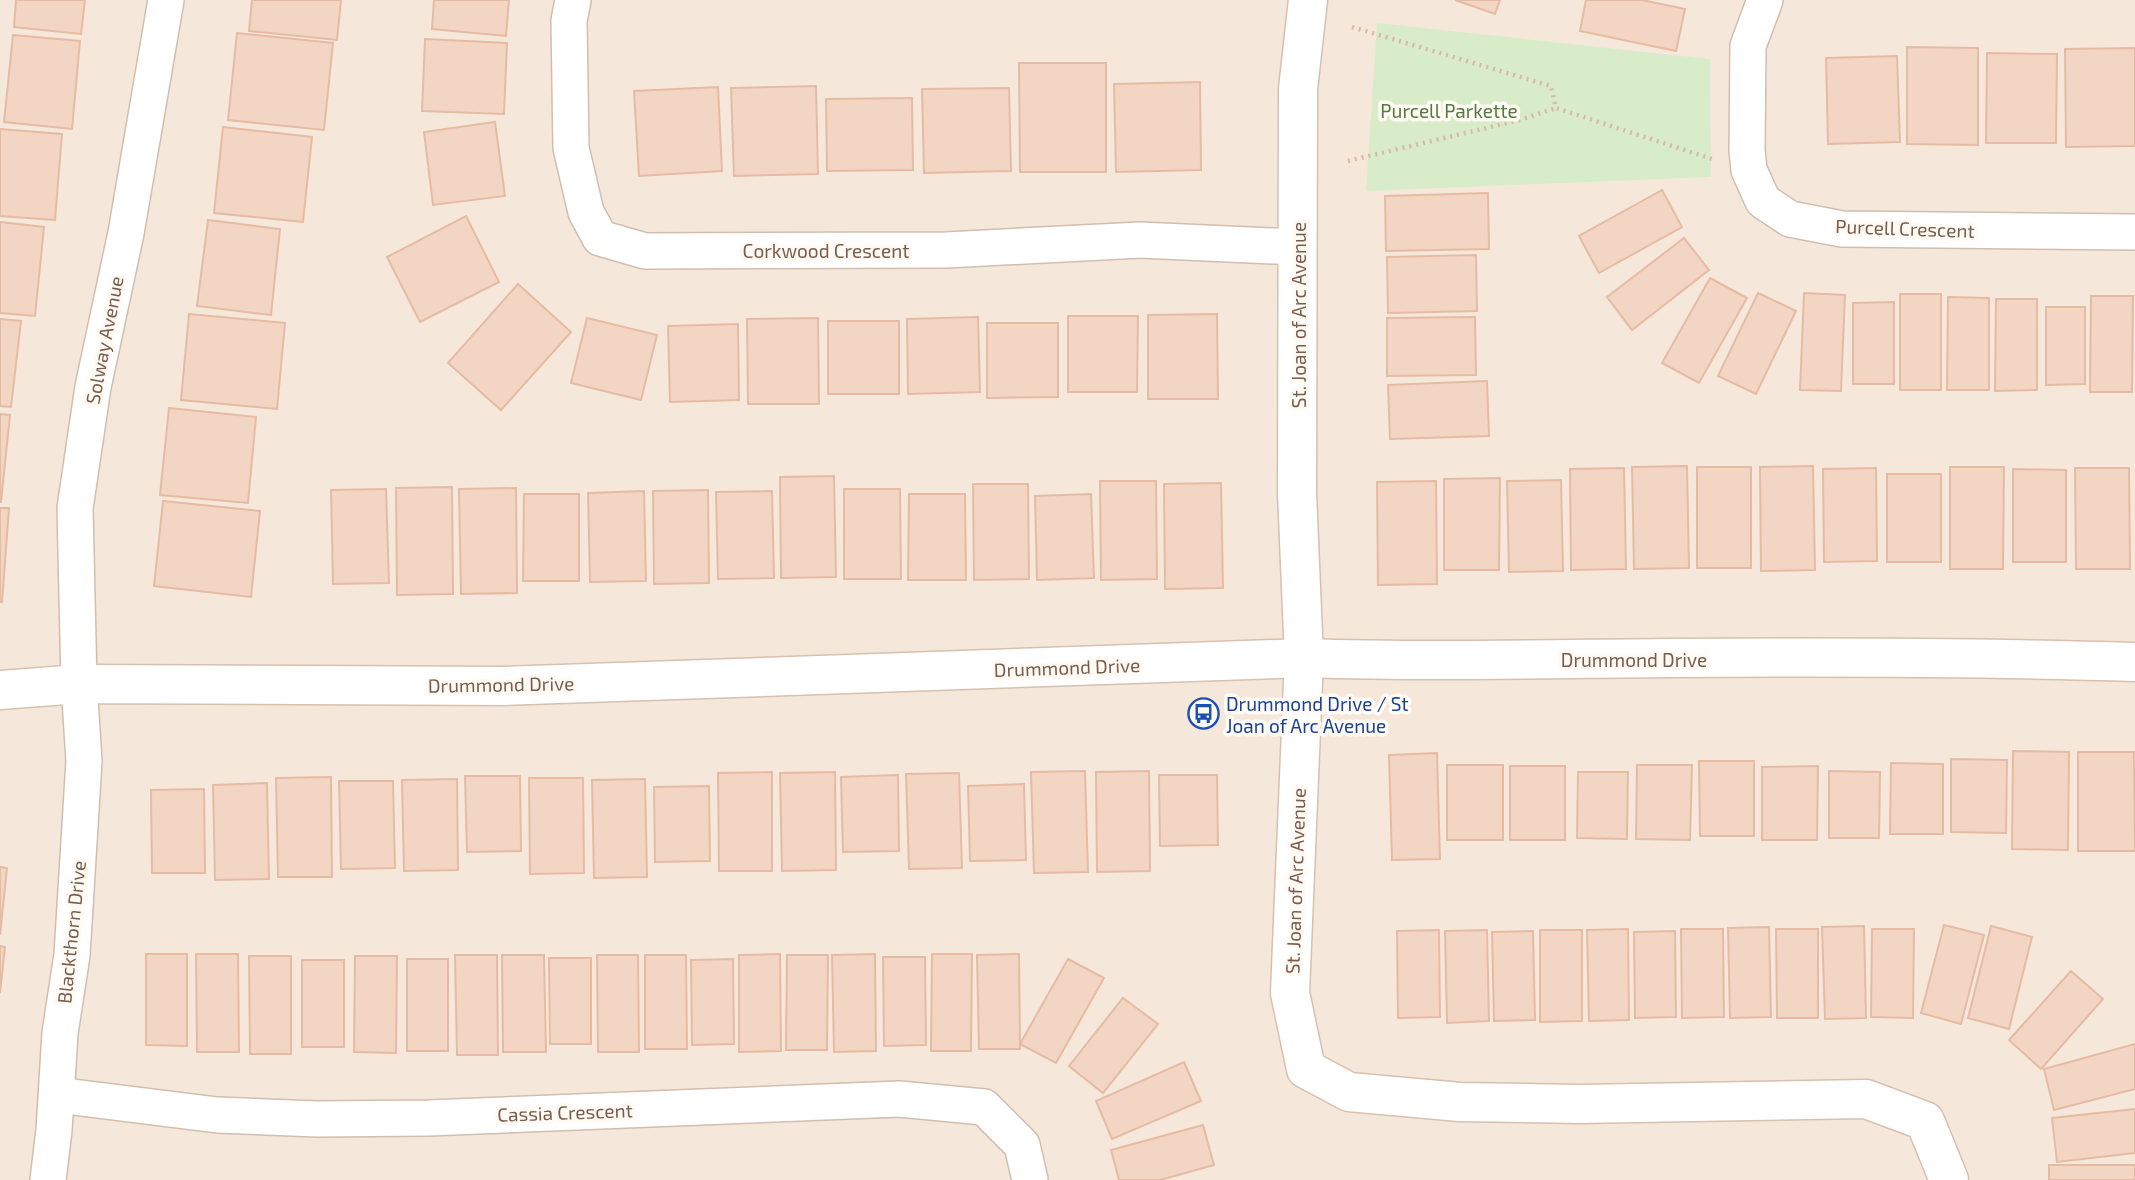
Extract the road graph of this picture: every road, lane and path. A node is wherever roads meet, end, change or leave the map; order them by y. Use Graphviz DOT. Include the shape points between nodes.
graph roads {
  1 [pos="166,0"];
  2 [pos="573,0"];
  3 [pos="1308,0"];
  4 [pos="1765,0"];
  5 [pos="1352,27"];
  6 [pos="1556,108"];
  7 [pos="1713,159"];
  8 [pos="1348,161"];
  9 [pos="2135,232"];
  10 [pos="1296,247"];
  11 [pos="1304,658"];
  12 [pos="2135,662"];
  13 [pos="79,684"];
  14 [pos="0,690"];
  15 [pos="57,1095"];
  16 [pos="48,1180"];
  17 [pos="1030,1180"];
  18 [pos="1949,1180"];
  1 -- 13 [label="street, Solway Avenue" via="126,233 93,387 75,508"];
  2 -- 10 [label="street, Corkwood Crescent" via="569,22 571,148 586,212 600,238 645,251 946,250 1140,240"];
  3 -- 10 [label="street, St. Joan of Arc Avenue" via="1298,89"];
  4 -- 9 [label="street, Purcell Crescent" via="1748,46 1746,150 1763,201 1790,219 1842,229"];
  5 -- 6 [label="path" via="1550,86"];
  6 -- 7 [label="path"];
  6 -- 8 [label="path"];
  10 -- 11 [label="street, St. Joan of Arc Avenue" via="1297,493"];
  11 -- 12 [label="street, Drummond Drive"];
  11 -- 13 [label="street, Drummond Drive" via="504,685"];
  11 -- 18 [label="street, St. Joan of Arc Avenue" via="1290,993 1306,1069 1349,1092 1460,1102 1866,1099 1925,1121"];
  13 -- 14 [label="street, Drummond Drive"];
  13 -- 15 [label="street, Blackthorn Drive" via="84,761 72,955 60,1033"];
  15 -- 16 [label="street, Blackthorn Drive"];
  15 -- 17 [label="street, Cassia Crescent" via="217,1115 317,1119 899,1099 984,1107 1022,1146"];
}
